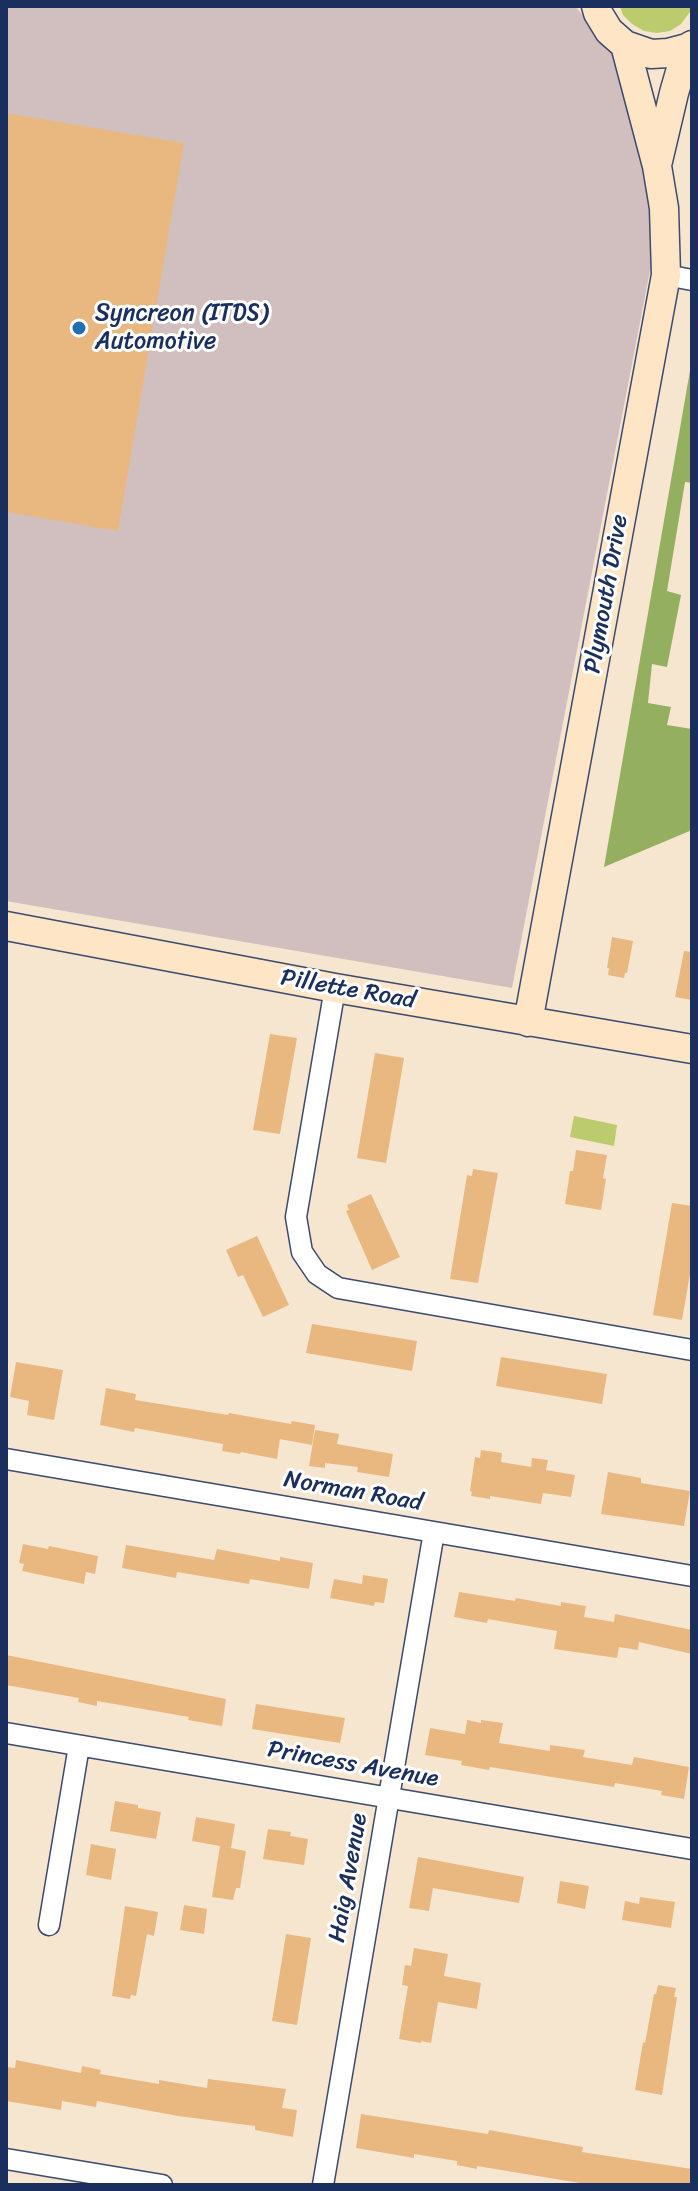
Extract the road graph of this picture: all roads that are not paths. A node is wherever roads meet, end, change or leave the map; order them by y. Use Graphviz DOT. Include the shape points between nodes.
graph roads {
  1 [pos="596,6"];
  2 [pos="625,45"];
  3 [pos="690,46"];
  4 [pos="657,166"];
  5 [pos="679,278"];
  6 [pos="6,926"];
  7 [pos="335,988"];
  8 [pos="528,1022"];
  9 [pos="692,1049"];
  10 [pos="692,1350"];
  11 [pos="6,1459"];
  12 [pos="434,1532"];
  13 [pos="692,1576"];
  14 [pos="6,1733"];
  15 [pos="79,1746"];
  16 [pos="389,1798"];
  17 [pos="692,1849"];
  18 [pos="49,1925"];
  19 [pos="6,2159"];
  20 [pos="162,2185"];
  21 [pos="323,2185"];
  1 -- 2 [label="street" via="609,31"];
  2 -- 3 [label="street" via="651,54"];
  2 -- 4 [label="street, Plymouth Drive"];
  3 -- 4 [label="street, Plymouth Drive"];
  4 -- 5 [label="street, Plymouth Drive"];
  5 -- 8 [label="street, Plymouth Drive"];
  6 -- 7 [label="street, Pillette Road"];
  7 -- 8 [label="street, Pillette Road"];
  7 -- 10 [label="street" via="296,1217 302,1252 317,1274 338,1288"];
  8 -- 9 [label="street, Pillette Road"];
  11 -- 12 [label="street, Norman Road"];
  12 -- 13 [label="street, Norman Road"];
  12 -- 16 [label="street, Haig Avenue"];
  14 -- 15 [label="street, Princess Avenue"];
  15 -- 16 [label="street, Princess Avenue"];
  15 -- 18 [label="street"];
  16 -- 17 [label="street, Princess Avenue"];
  16 -- 21 [label="street, Haig Avenue"];
  19 -- 20 [label="street"];
}
